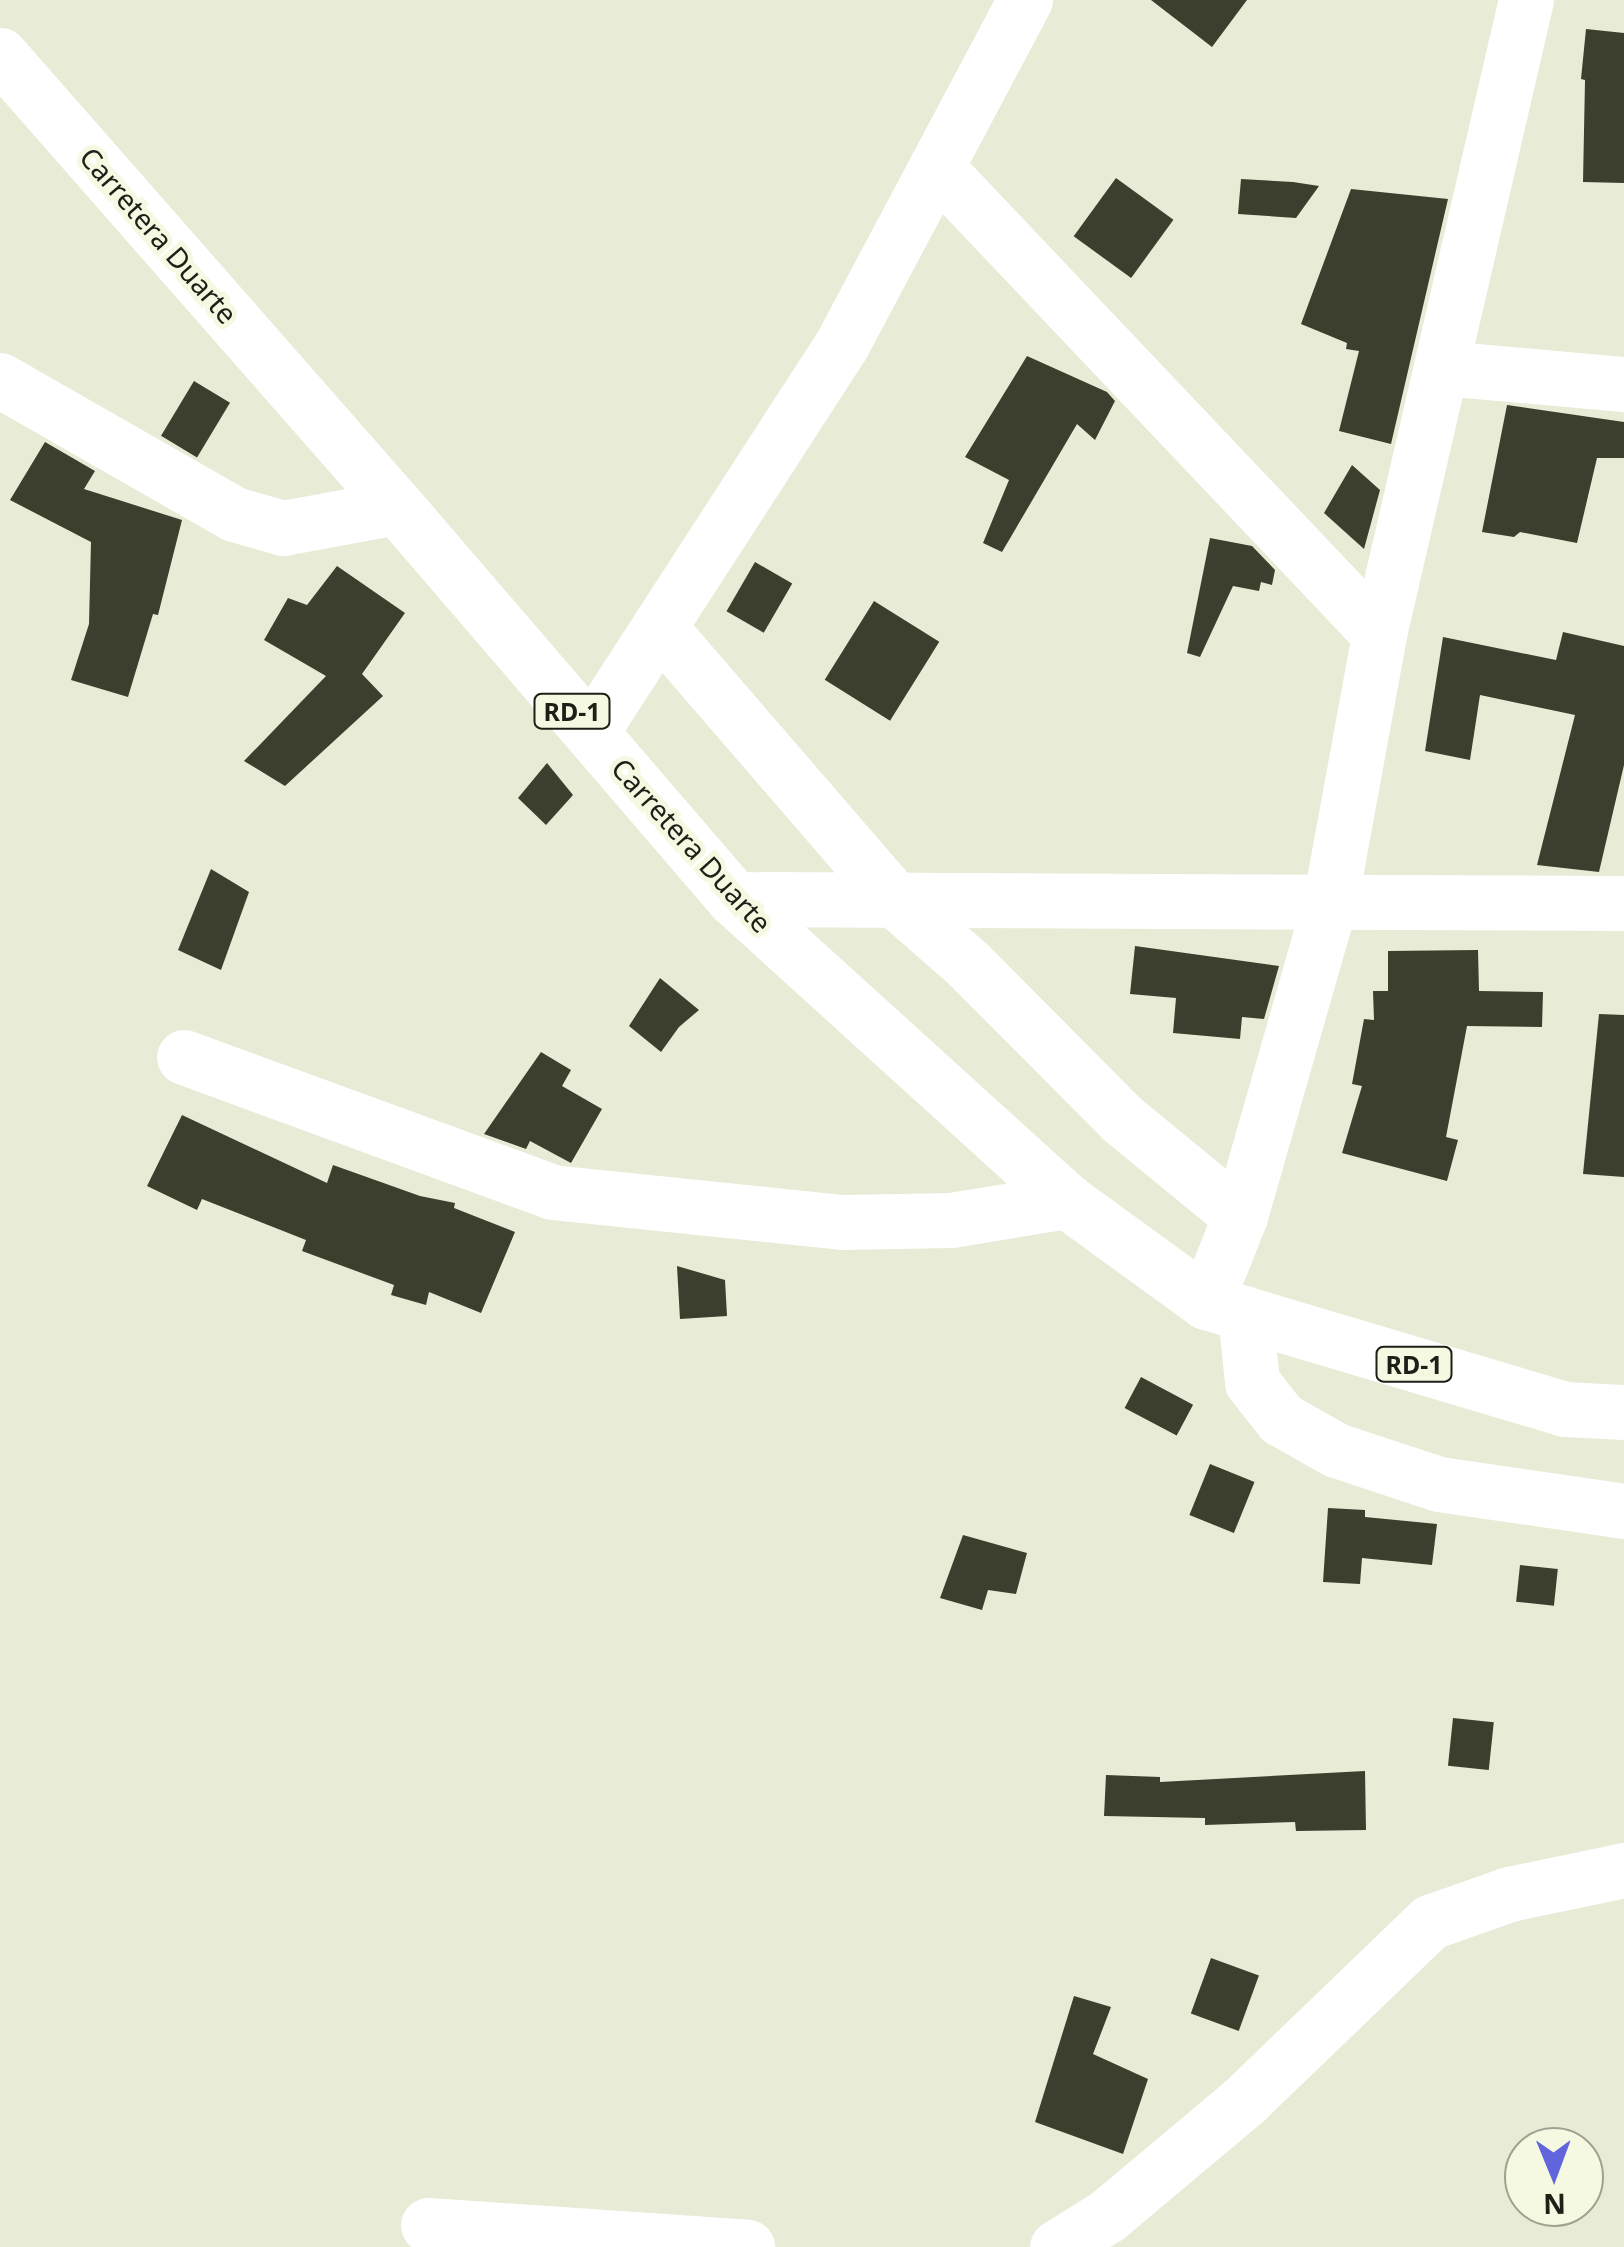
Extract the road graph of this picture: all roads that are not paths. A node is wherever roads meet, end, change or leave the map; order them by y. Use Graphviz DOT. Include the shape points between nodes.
graph roads {
  1 [pos="1025,0"];
  2 [pos="1512,10"];
  3 [pos="0,55"];
  4 [pos="936,167"];
  5 [pos="1443,368"];
  6 [pos="0,380"];
  7 [pos="1624,384"];
  8 [pos="397,507"];
  9 [pos="659,627"];
  10 [pos="1378,634"];
  11 [pos="591,732"];
  12 [pos="1619,888"];
  13 [pos="734,899"];
  14 [pos="895,900"];
  15 [pos="1330,902"];
  16 [pos="184,1057"];
  17 [pos="1066,1202"];
  18 [pos="1240,1216"];
  19 [pos="1226,1308"];
  20 [pos="1624,1412"];
  21 [pos="1624,1512"];
  22 [pos="1624,1870"];
  23 [pos="428,2226"];
  24 [pos="1112,2231"];
  25 [pos="748,2247"];
  26 [pos="1057,2247"];
  1 -- 4 [label="street"];
  2 -- 5 [label="street"];
  3 -- 8 [label="street, Carretera Duarte / RD-1"];
  4 -- 9 [label="street" via="842,344"];
  4 -- 10 [label="street"];
  5 -- 7 [label="street"];
  5 -- 10 [label="street"];
  6 -- 8 [label="street" via="234,514 283,528"];
  8 -- 11 [label="street, Carretera Duarte / RD-1"];
  9 -- 11 [label="street"];
  9 -- 14 [label="street"];
  10 -- 15 [label="street"];
  11 -- 13 [label="street, Carretera Duarte / RD-1"];
  12 -- 15 [label="street"];
  13 -- 14 [label="street"];
  13 -- 17 [label="street, Carretera Duarte / RD-1"];
  14 -- 15 [label="street"];
  14 -- 18 [label="street" via="1122,1119"];
  15 -- 18 [label="street"];
  16 -- 17 [label="street" via="552,1192 842,1222 951,1220"];
  17 -- 19 [label="street, Carretera Duarte / RD-1"];
  18 -- 19 [label="street"];
  19 -- 20 [label="street, RD-1" via="1564,1408"];
  19 -- 21 [label="street" via="1252,1382 1282,1419 1336,1450 1440,1484"];
  22 -- 24 [label="street" via="1509,1894 1430,1922"];
  23 -- 25 [label="street"];
  24 -- 26 [label="street"];
}
